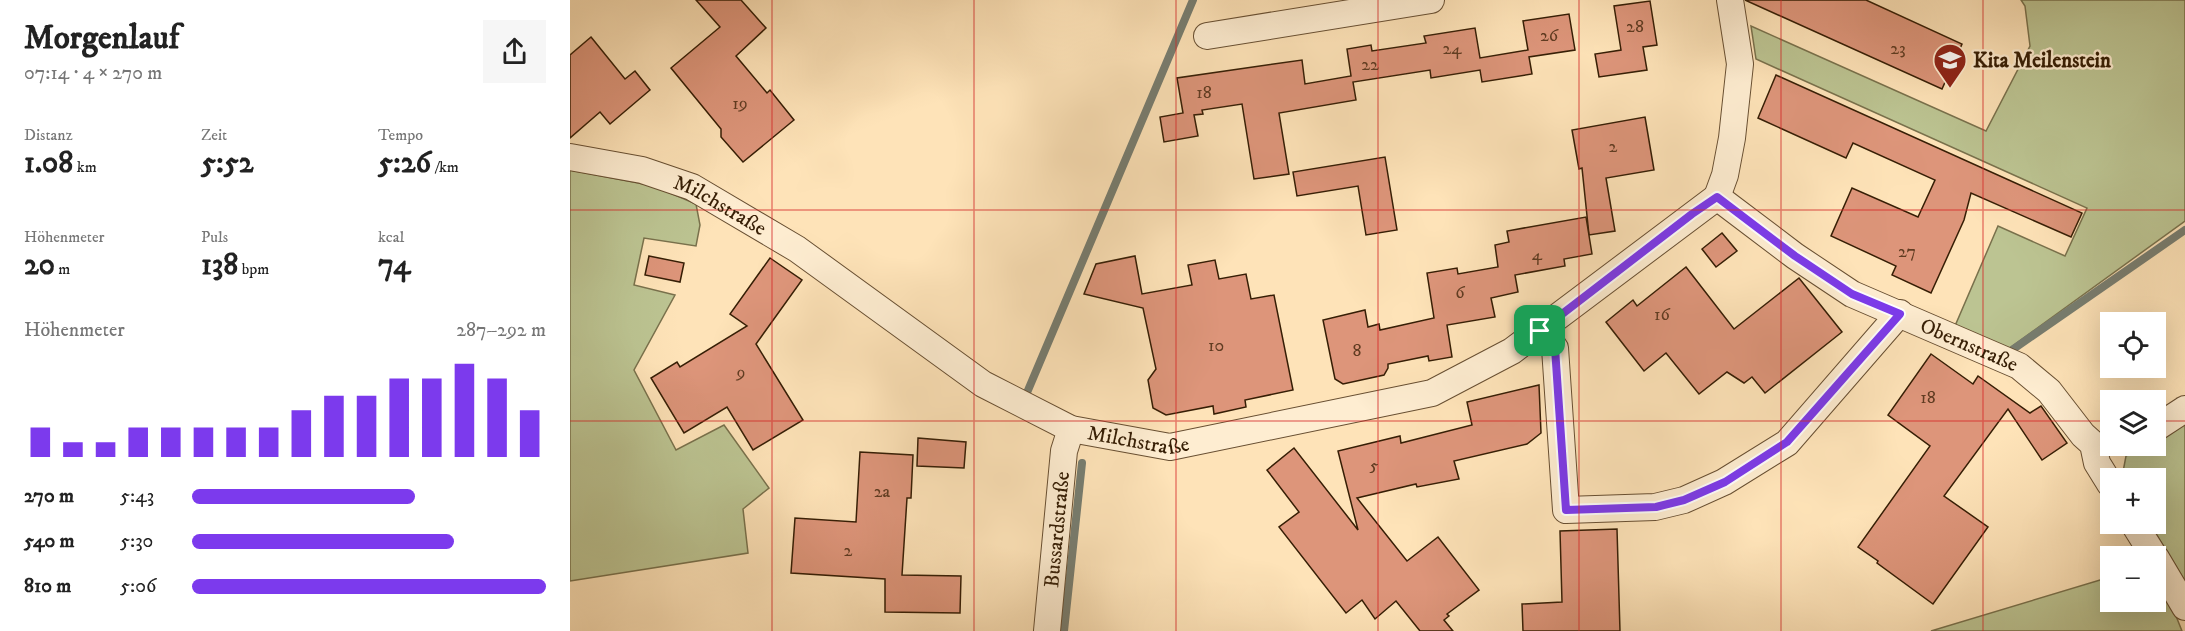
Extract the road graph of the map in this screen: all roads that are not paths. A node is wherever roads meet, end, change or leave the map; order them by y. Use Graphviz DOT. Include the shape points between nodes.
graph roads {
  1 [pos="1730,0"];
  2 [pos="1418,1"];
  3 [pos="1207,36"];
  4 [pos="570,157"];
  5 [pos="1717,197"];
  6 [pos="1900,314"];
  7 [pos="1540,331"];
  8 [pos="2185,409"];
  9 [pos="2166,421"];
  10 [pos="1071,429"];
  11 [pos="2100,443"];
  12 [pos="2100,452"];
  13 [pos="2100,468"];
  14 [pos="2166,575"];
  15 [pos="2185,607"];
  16 [pos="1047,631"];
  1 -- 5 [label="street" via="1740,64 1732,138"];
  2 -- 3 [label="street"];
  4 -- 10 [label="street, Milchstraße" via="642,170 692,187 797,249 983,384"];
  5 -- 6 [label="street, Obernstraße" via="1852,294"];
  5 -- 7 [label="street, Milchstraße"];
  6 -- 7 [label="street" via="1787,442 1725,482 1656,507 1566,510 1555,348"];
  6 -- 11 [label="street, Obernstraße" via="2019,366 2049,391 2083,435"];
  7 -- 10 [label="street, Milchstraße" via="1512,351 1420,396 1170,447"];
  8 -- 9 [label="street"];
  10 -- 16 [label="street, Bussardstraße" via="1064,451"];
  12 -- 13 [label="street, Obernstraße" via="2097,463"];
  14 -- 15 [label="street"];
}
